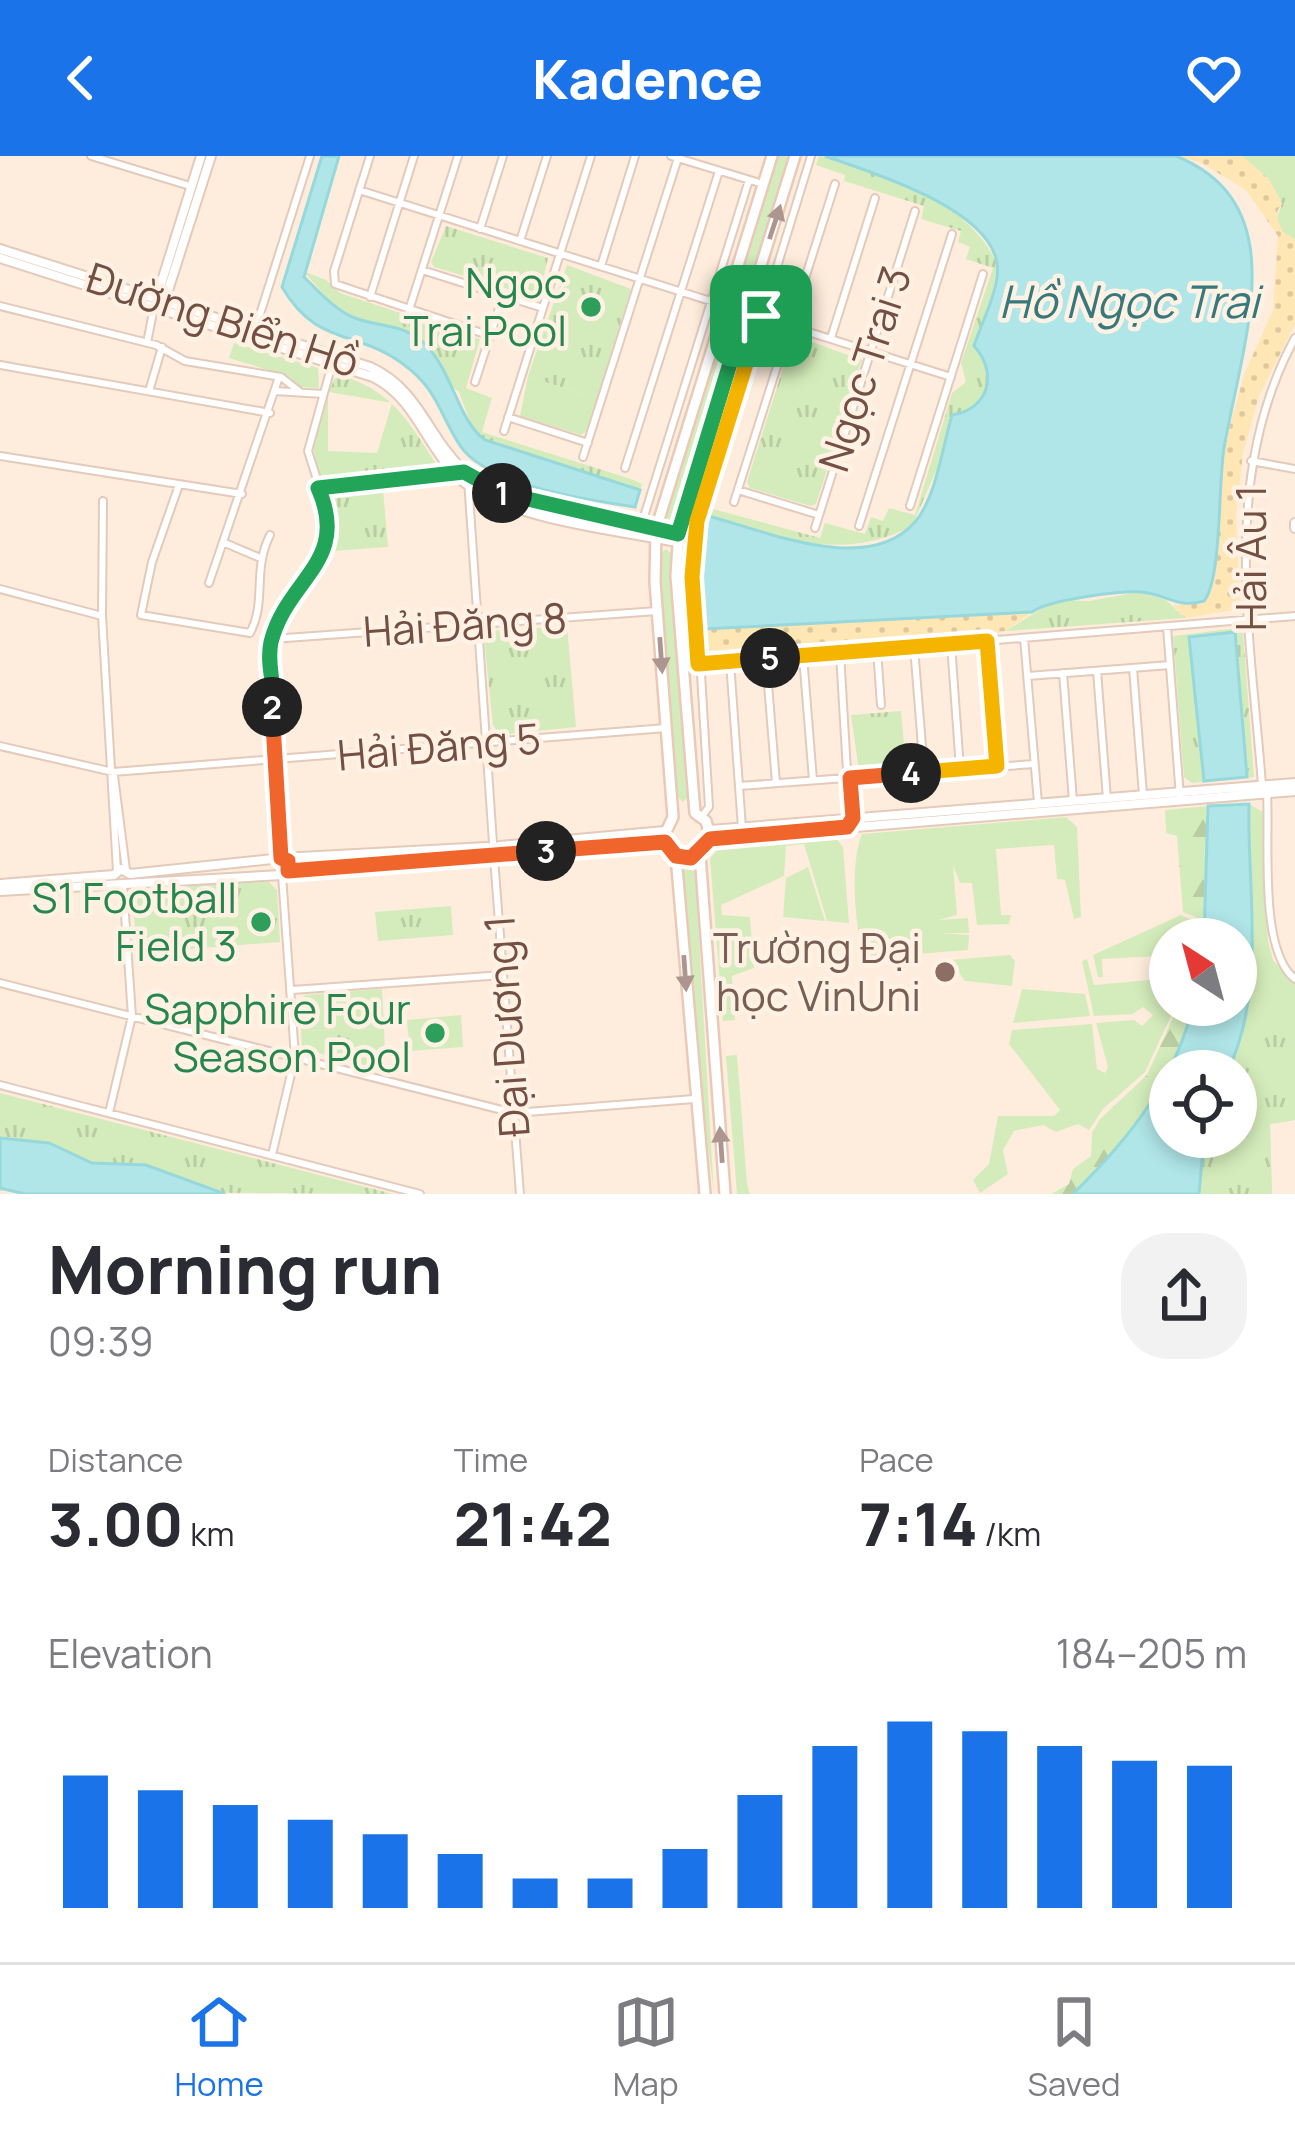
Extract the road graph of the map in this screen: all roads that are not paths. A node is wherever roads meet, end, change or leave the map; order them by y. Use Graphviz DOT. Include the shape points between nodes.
graph roads {
  1 [pos="91,156"];
  2 [pos="201,156"];
  3 [pos="211,156"];
  4 [pos="310,156"];
  5 [pos="370,156"];
  6 [pos="414,156"];
  7 [pos="458,156"];
  8 [pos="502,156"];
  9 [pos="547,156"];
  10 [pos="591,156"];
  11 [pos="635,156"];
  12 [pos="772,156"];
  13 [pos="796,156"];
  14 [pos="811,156"];
  15 [pos="675,157"];
  16 [pos="719,171"];
  17 [pos="749,180"];
  18 [pos="763,184"];
  19 [pos="835,184"];
  20 [pos="192,187"];
  21 [pos="359,190"];
  22 [pos="875,198"];
  23 [pos="399,202"];
  24 [pos="915,211"];
  25 [pos="440,216"];
  26 [pos="480,229"];
  27 [pos="952,234"];
  28 [pos="520,241"];
  29 [pos="0,253"];
  30 [pos="560,254"];
  31 [pos="601,266"];
  32 [pos="422,270"];
  33 [pos="983,274"];
  34 [pos="640,279"];
  35 [pos="681,291"];
  36 [pos="503,296"];
  37 [pos="370,297"];
  38 [pos="711,301"];
  39 [pos="725,305"];
  40 [pos="0,306"];
  41 [pos="159,306"];
  42 [pos="543,308"];
  43 [pos="409,310"];
  44 [pos="746,311"];
  45 [pos="761,316"];
  46 [pos="790,326"];
  47 [pos="255,330"];
  48 [pos="490,336"];
  49 [pos="831,338"];
  50 [pos="1295,338"];
  51 [pos="147,343"];
  52 [pos="161,347"];
  53 [pos="871,350"];
  54 [pos="334,359"];
  55 [pos="911,364"];
  56 [pos="0,365"];
  57 [pos="951,376"];
  58 [pos="279,377"];
  59 [pos="475,382"];
  60 [pos="150,388"];
  61 [pos="275,391"];
  62 [pos="299,391"];
  63 [pos="323,394"];
  64 [pos="270,413"];
  65 [pos="508,417"];
  66 [pos="504,431"];
  67 [pos="589,443"];
  68 [pos="0,456"];
  69 [pos="584,457"];
  70 [pos="1251,461"];
  71 [pos="625,468"];
  72 [pos="1295,470"];
  73 [pos="464,477"];
  74 [pos="179,484"];
  75 [pos="318,488"];
  76 [pos="738,490"];
  77 [pos="242,494"];
  78 [pos="103,501"];
  79 [pos="734,502"];
  80 [pos="910,506"];
  81 [pos="818,515"];
  82 [pos="859,526"];
  83 [pos="814,528"];
  84 [pos="640,530"];
  85 [pos="656,534"];
  86 [pos="270,535"];
  87 [pos="677,538"];
  88 [pos="225,543"];
  89 [pos="258,557"];
  90 [pos="208,583"];
  91 [pos="0,589"];
  92 [pos="657,611"];
  93 [pos="102,616"];
  94 [pos="1295,616"];
  95 [pos="1250,620"];
  96 [pos="476,623"];
  97 [pos="1167,627"];
  98 [pos="1024,638"];
  99 [pos="272,639"];
  100 [pos="987,641"];
  101 [pos="951,644"];
  102 [pos="914,647"];
  103 [pos="877,650"];
  104 [pos="840,652"];
  105 [pos="803,656"];
  106 [pos="766,658"];
  107 [pos="730,662"];
  108 [pos="698,664"];
  109 [pos="684,665"];
  110 [pos="1170,665"];
  111 [pos="1133,668"];
  112 [pos="1097,670"];
  113 [pos="1063,673"];
  114 [pos="1028,676"];
  115 [pos="881,705"];
  116 [pos="666,728"];
  117 [pos="485,743"];
  118 [pos="0,746"];
  119 [pos="274,760"];
  120 [pos="1034,764"];
  121 [pos="997,766"];
  122 [pos="960,769"];
  123 [pos="112,772"];
  124 [pos="924,772"];
  125 [pos="850,778"];
  126 [pos="813,780"];
  127 [pos="776,783"];
  128 [pos="739,786"];
  129 [pos="1295,787"];
  130 [pos="1264,789"];
  131 [pos="1143,795"];
  132 [pos="1180,796"];
  133 [pos="1107,799"];
  134 [pos="1073,801"];
  135 [pos="1038,808"];
  136 [pos="699,815"];
  137 [pos="674,817"];
  138 [pos="848,821"];
  139 [pos="742,828"];
  140 [pos="710,835"];
  141 [pos="665,836"];
  142 [pos="493,851"];
  143 [pos="700,855"];
  144 [pos="676,856"];
  145 [pos="282,867"];
  146 [pos="122,877"];
  147 [pos="0,887"];
  148 [pos="503,975"];
  149 [pos="1295,979"];
  150 [pos="0,983"];
  151 [pos="292,990"];
  152 [pos="132,1016"];
  153 [pos="295,1057"];
  154 [pos="0,1085"];
  155 [pos="694,1099"];
  156 [pos="514,1113"];
  157 [pos="110,1114"];
  158 [pos="272,1155"];
  159 [pos="420,1194"];
  160 [pos="520,1194"];
  161 [pos="705,1194"];
  162 [pos="725,1194"];
  1 -- 20 [label="street"];
  2 -- 20 [label="street"];
  3 -- 41 [label="street"];
  4 -- 47 [label="street"];
  5 -- 21 [label="street"];
  6 -- 23 [label="street"];
  7 -- 25 [label="street"];
  8 -- 26 [label="street"];
  9 -- 28 [label="street"];
  10 -- 30 [label="street"];
  11 -- 31 [label="street"];
  12 -- 18 [label="main road"];
  44 -- 13 [label="main road, one-way"];
  14 -- 45 [label="street"];
  15 -- 16 [label="street"];
  15 -- 34 [label="street"];
  16 -- 17 [label="street"];
  16 -- 35 [label="street"];
  17 -- 18 [label="street"];
  17 -- 38 [label="street"];
  18 -- 39 [label="main road"];
  19 -- 46 [label="street"];
  20 -- 41 [label="street"];
  21 -- 23 [label="street"];
  21 -- 37 [label="street" via="335,284"];
  22 -- 49 [label="street"];
  23 -- 25 [label="street"];
  23 -- 37 [label="street"];
  24 -- 53 [label="street, Ngọc Trai 3"];
  25 -- 26 [label="street"];
  25 -- 32 [label="street"];
  26 -- 28 [label="street"];
  27 -- 55 [label="street"];
  28 -- 30 [label="street"];
  29 -- 41 [label="street, Đường Biển Hồ"];
  30 -- 31 [label="street"];
  30 -- 42 [label="street"];
  31 -- 34 [label="street"];
  32 -- 36 [label="street"];
  32 -- 43 [label="street"];
  33 -- 57 [label="street"];
  34 -- 35 [label="street"];
  34 -- 67 [label="street"];
  35 -- 38 [label="street"];
  35 -- 71 [label="street"];
  36 -- 42 [label="street"];
  36 -- 48 [label="street"];
  37 -- 43 [label="street"];
  38 -- 39 [label="street"];
  38 -- 84 [label="street"];
  39 -- 44 [label="street"];
  39 -- 85 [label="main road"];
  40 -- 51 [label="street"];
  41 -- 47 [label="street, Đường Biển Hồ"];
  41 -- 51 [label="street"];
  41 -- 54 [label="street, Đường Biển Hồ"];
  42 -- 65 [label="street"];
  43 -- 48 [label="street"];
  44 -- 45 [label="street"];
  44 -- 87 [label="main road"];
  45 -- 46 [label="street"];
  45 -- 108 [label="street" via="697,521"];
  46 -- 49 [label="street"];
  46 -- 76 [label="street"];
  47 -- 54 [label="street, Đường Biển Hồ"];
  48 -- 59 [label="street"];
  49 -- 53 [label="street"];
  50 -- 70 [label="street, Hải Âu 1"];
  51 -- 52 [label="street"];
  52 -- 58 [label="street" via="188,362"];
  52 -- 60 [label="street"];
  53 -- 55 [label="street"];
  53 -- 81 [label="street, Ngọc Trai 3"];
  54 -- 63 [label="street"];
  54 -- 73 [label="street, Đường Biển Hồ" via="396,392"];
  55 -- 57 [label="street"];
  55 -- 82 [label="street"];
  56 -- 60 [label="street"];
  57 -- 80 [label="street"];
  58 -- 61 [label="street"];
  58 -- 62 [label="street"];
  60 -- 64 [label="street"];
  61 -- 62 [label="street"];
  61 -- 64 [label="street"];
  62 -- 63 [label="street"];
  63 -- 75 [label="street" via="308,445"];
  64 -- 77 [label="street"];
  65 -- 66 [label="street"];
  65 -- 67 [label="street"];
  67 -- 69 [label="street"];
  68 -- 74 [label="street"];
  70 -- 72 [label="street"];
  70 -- 95 [label="street, Hải Âu 1" via="1244,532"];
  73 -- 75 [label="street"];
  73 -- 84 [label="street, Đường Biển Hồ" via="512,506"];
  73 -- 96 [label="street, Đại Dương 1"];
  74 -- 77 [label="street"];
  74 -- 89 [label="street" via="139,611 250,634"];
  75 -- 99 [label="street" via="328,514 326,545"];
  76 -- 79 [label="street"];
  76 -- 81 [label="street"];
  77 -- 88 [label="street"];
  78 -- 93 [label="street"];
  81 -- 83 [label="street, Ngọc Trai 3"];
  84 -- 85 [label="street, Đường Biển Hồ"];
  85 -- 87 [label="street, Đường Biển Hồ"];
  85 -- 92 [label="main road"];
  86 -- 89 [label="street"];
  87 -- 109 [label="main road"];
  88 -- 89 [label="street"];
  88 -- 90 [label="street"];
  91 -- 93 [label="street"];
  92 -- 96 [label="street, Hải Đăng 8"];
  92 -- 116 [label="main road, one-way"];
  93 -- 123 [label="street"];
  94 -- 95 [label="street"];
  95 -- 97 [label="street"];
  95 -- 130 [label="street, Hải Âu 1"];
  96 -- 99 [label="street, Hải Đăng 8"];
  96 -- 117 [label="street, Đại Dương 1"];
  97 -- 98 [label="street"];
  97 -- 110 [label="street"];
  98 -- 100 [label="street"];
  98 -- 114 [label="street"];
  99 -- 119 [label="street"];
  100 -- 101 [label="street"];
  100 -- 121 [label="street"];
  101 -- 102 [label="street"];
  101 -- 122 [label="street"];
  102 -- 103 [label="street"];
  102 -- 124 [label="street"];
  103 -- 104 [label="street"];
  103 -- 115 [label="street"];
  104 -- 105 [label="street"];
  104 -- 125 [label="street"];
  105 -- 106 [label="street"];
  105 -- 126 [label="street"];
  106 -- 107 [label="street"];
  106 -- 127 [label="street"];
  107 -- 108 [label="street"];
  107 -- 128 [label="street"];
  108 -- 109 [label="street"];
  108 -- 136 [label="street" via="709,807"];
  109 -- 136 [label="main road"];
  110 -- 111 [label="street"];
  110 -- 132 [label="street"];
  111 -- 112 [label="street"];
  111 -- 131 [label="street"];
  112 -- 113 [label="street"];
  112 -- 133 [label="street"];
  113 -- 114 [label="street"];
  113 -- 134 [label="street"];
  114 -- 120 [label="street"];
  116 -- 117 [label="street, Hải Đăng 5"];
  116 -- 137 [label="main road"];
  117 -- 119 [label="street, Hải Đăng 5"];
  117 -- 142 [label="street, Đại Dương 1"];
  118 -- 123 [label="street, Hải Đăng 5"];
  119 -- 123 [label="street, Hải Đăng 5"];
  119 -- 145 [label="street"];
  120 -- 121 [label="street"];
  120 -- 135 [label="street"];
  121 -- 122 [label="street"];
  122 -- 124 [label="street"];
  123 -- 146 [label="street"];
  124 -- 125 [label="street"];
  125 -- 126 [label="street"];
  125 -- 138 [label="street"];
  126 -- 127 [label="street"];
  127 -- 128 [label="street"];
  128 -- 139 [label="street"];
  129 -- 130 [label="street"];
  130 -- 132 [label="street"];
  130 -- 149 [label="street, Hải Âu 1" via="1273,940 1281,967"];
  131 -- 132 [label="street"];
  131 -- 133 [label="street"];
  132 -- 135 [label="street"];
  133 -- 134 [label="street"];
  134 -- 135 [label="street"];
  135 -- 138 [label="street"];
  136 -- 137 [label="main road"];
  136 -- 140 [label="main road"];
  137 -- 141 [label="main road"];
  138 -- 139 [label="street"];
  138 -- 140 [label="street"];
  139 -- 140 [label="street"];
  140 -- 143 [label="main road"];
  141 -- 142 [label="street"];
  141 -- 144 [label="main road"];
  142 -- 145 [label="street"];
  142 -- 148 [label="street, Đại Dương 1"];
  143 -- 144 [label="main road"];
  162 -- 143 [label="main road, one-way"];
  144 -- 155 [label="main road, one-way"];
  145 -- 146 [label="street"];
  145 -- 151 [label="street"];
  146 -- 147 [label="street"];
  146 -- 152 [label="street"];
  148 -- 151 [label="street"];
  148 -- 156 [label="street, Đại Dương 1"];
  150 -- 152 [label="street"];
  151 -- 153 [label="street"];
  152 -- 153 [label="street"];
  152 -- 157 [label="street"];
  153 -- 156 [label="street"];
  153 -- 158 [label="street"];
  154 -- 157 [label="street"];
  155 -- 156 [label="street"];
  155 -- 161 [label="main road"];
  156 -- 160 [label="street, Đại Dương 1"];
  157 -- 158 [label="street"];
  158 -- 159 [label="street"];
}
